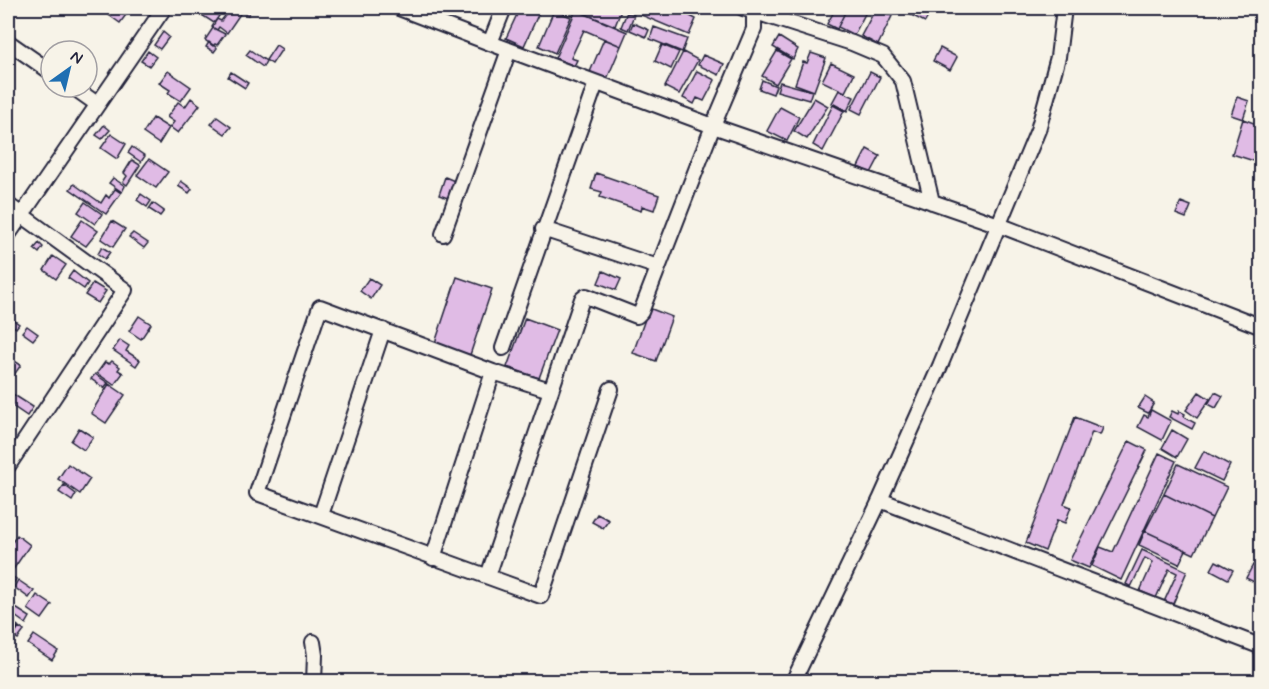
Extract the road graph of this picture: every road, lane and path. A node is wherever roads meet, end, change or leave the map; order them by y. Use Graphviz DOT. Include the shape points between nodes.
graph roads {
  1 [pos="164,8"];
  2 [pos="399,8"];
  3 [pos="504,8"];
  4 [pos="1064,8"];
  5 [pos="751,9"];
  6 [pos="8,42"];
  7 [pos="490,44"];
  8 [pos="508,50"];
  9 [pos="39,64"];
  10 [pos="596,83"];
  11 [pos="90,99"];
  12 [pos="98,104"];
  13 [pos="713,126"];
  14 [pos="932,202"];
  15 [pos="8,205"];
  16 [pos="21,215"];
  17 [pos="999,225"];
  18 [pos="543,229"];
  19 [pos="443,234"];
  20 [pos="8,235"];
  21 [pos="658,267"];
  22 [pos="1262,327"];
  23 [pos="383,330"];
  24 [pos="503,348"];
  25 [pos="494,372"];
  26 [pos="611,389"];
  27 [pos="550,390"];
  28 [pos="8,466"];
  29 [pos="880,500"];
  30 [pos="321,514"];
  31 [pos="433,558"];
  32 [pos="488,576"];
  33 [pos="313,642"];
  34 [pos="1262,647"];
  35 [pos="314,681"];
  36 [pos="793,681"];
  1 -- 12 [label="street"];
  2 -- 7 [label="street"];
  3 -- 7 [label="street"];
  4 -- 17 [label="street" via="1058,57 1038,130"];
  5 -- 13 [label="street" via="754,29"];
  5 -- 14 [label="street" via="884,56 903,81"];
  6 -- 9 [label="street"];
  7 -- 8 [label="street"];
  8 -- 10 [label="street"];
  8 -- 19 [label="street"];
  10 -- 13 [label="street"];
  10 -- 18 [label="street"];
  11 -- 12 [label="street"];
  12 -- 16 [label="street"];
  13 -- 14 [label="street"];
  13 -- 21 [label="street"];
  14 -- 17 [label="street"];
  15 -- 16 [label="street"];
  16 -- 20 [label="street"];
  16 -- 28 [label="street" via="125,290"];
  17 -- 22 [label="street"];
  17 -- 29 [label="street"];
  18 -- 21 [label="street"];
  18 -- 24 [label="street"];
  21 -- 27 [label="street" via="637,316 586,297 582,299"];
  23 -- 25 [label="street"];
  23 -- 30 [label="street"];
  23 -- 30 [label="street" via="320,307 257,492"];
  25 -- 27 [label="street"];
  25 -- 31 [label="street"];
  26 -- 32 [label="street" via="541,596"];
  27 -- 32 [label="street"];
  29 -- 34 [label="street"];
  29 -- 36 [label="street"];
  30 -- 31 [label="street"];
  31 -- 32 [label="street"];
  33 -- 35 [label="street"];
}
